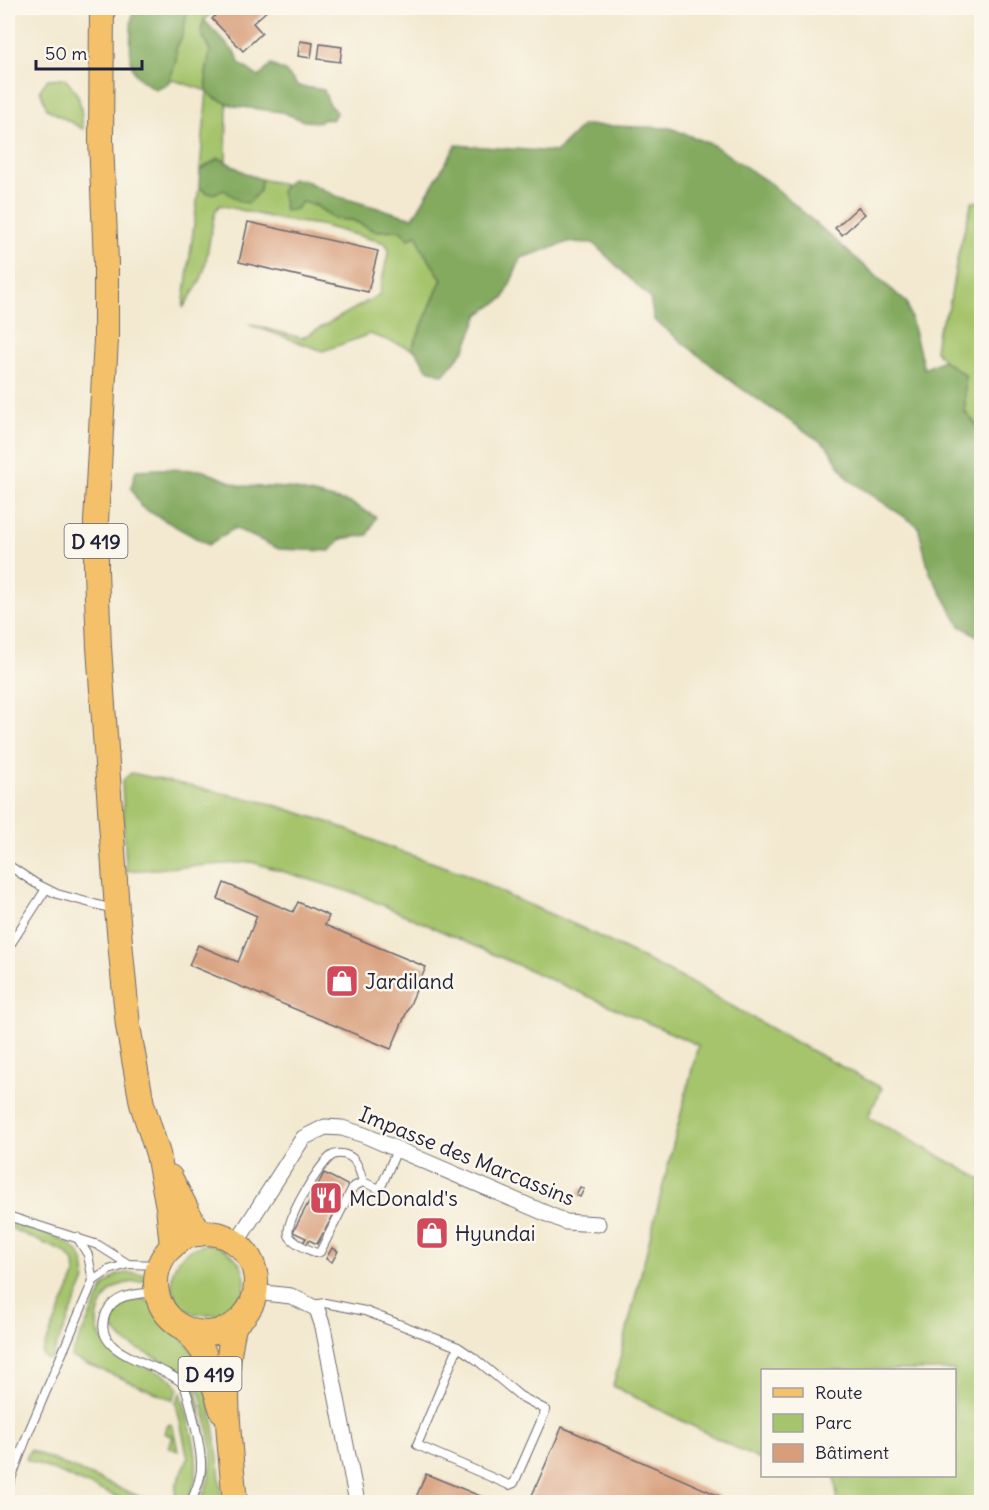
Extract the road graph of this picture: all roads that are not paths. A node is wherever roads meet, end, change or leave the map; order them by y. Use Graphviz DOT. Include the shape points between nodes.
graph roads {
  1 [pos="102,8"];
  2 [pos="8,865"];
  3 [pos="46,889"];
  4 [pos="117,910"];
  5 [pos="8,948"];
  6 [pos="397,1150"];
  7 [pos="158,1154"];
  8 [pos="363,1182"];
  9 [pos="8,1216"];
  10 [pos="598,1224"];
  11 [pos="199,1234"];
  12 [pos="77,1237"];
  13 [pos="236,1243"];
  14 [pos="166,1256"];
  15 [pos="128,1264"];
  16 [pos="93,1281"];
  17 [pos="157,1292"];
  18 [pos="255,1292"];
  19 [pos="313,1305"];
  20 [pos="235,1324"];
  21 [pos="186,1329"];
  22 [pos="458,1347"];
  23 [pos="227,1424"];
  24 [pos="8,1487"];
  25 [pos="191,1503"];
  26 [pos="235,1503"];
  27 [pos="357,1503"];
  1 -- 4 [label="main road, D 419" via="106,339 96,571"];
  2 -- 3 [label="lane"];
  3 -- 4 [label="lane"];
  3 -- 5 [label="lane"];
  4 -- 7 [label="main road, D 419" via="135,1073"];
  6 -- 8 [label="lane" via="380,1189"];
  6 -- 10 [label="street, Impasse des Marcassins" via="566,1222"];
  6 -- 13 [label="street, Impasse des Marcassins" via="342,1128 325,1127 303,1138"];
  7 -- 11 [label="main road, D 419"];
  7 -- 14 [label="main road, D 419" via="168,1207"];
  8 -- 8 [label="lane" via="352,1158 342,1154 326,1161 302,1196 288,1227 290,1239 320,1252 353,1187"];
  9 -- 12 [label="lane"];
  11 -- 13 [label="main road" via="212,1233"];
  11 -- 14 [label="main road" via="184,1239"];
  12 -- 15 [label="lane"];
  12 -- 16 [label="lane" via="88,1255"];
  13 -- 18 [label="main road" via="253,1265"];
  14 -- 15 [label="lane"];
  14 -- 17 [label="main road" via="157,1278"];
  15 -- 16 [label="lane"];
  16 -- 24 [label="lane"];
  17 -- 21 [label="main road" via="172,1319"];
  17 -- 25 [label="lane" via="124,1296 110,1304 104,1320 105,1335 116,1350 184,1384 201,1462 200,1480"];
  18 -- 19 [label="street" via="291,1296"];
  18 -- 20 [label="main road" via="245,1315"];
  19 -- 22 [label="lane" via="325,1303 365,1311"];
  19 -- 27 [label="street" via="323,1327"];
  20 -- 21 [label="main road" via="211,1333"];
  20 -- 23 [label="main road, D 419" via="230,1348"];
  21 -- 23 [label="main road, D 419" via="204,1353"];
  22 -- 22 [label="lane" via="520,1396 546,1410 514,1484 417,1445"];
  23 -- 26 [label="main road, D 419"];
}
